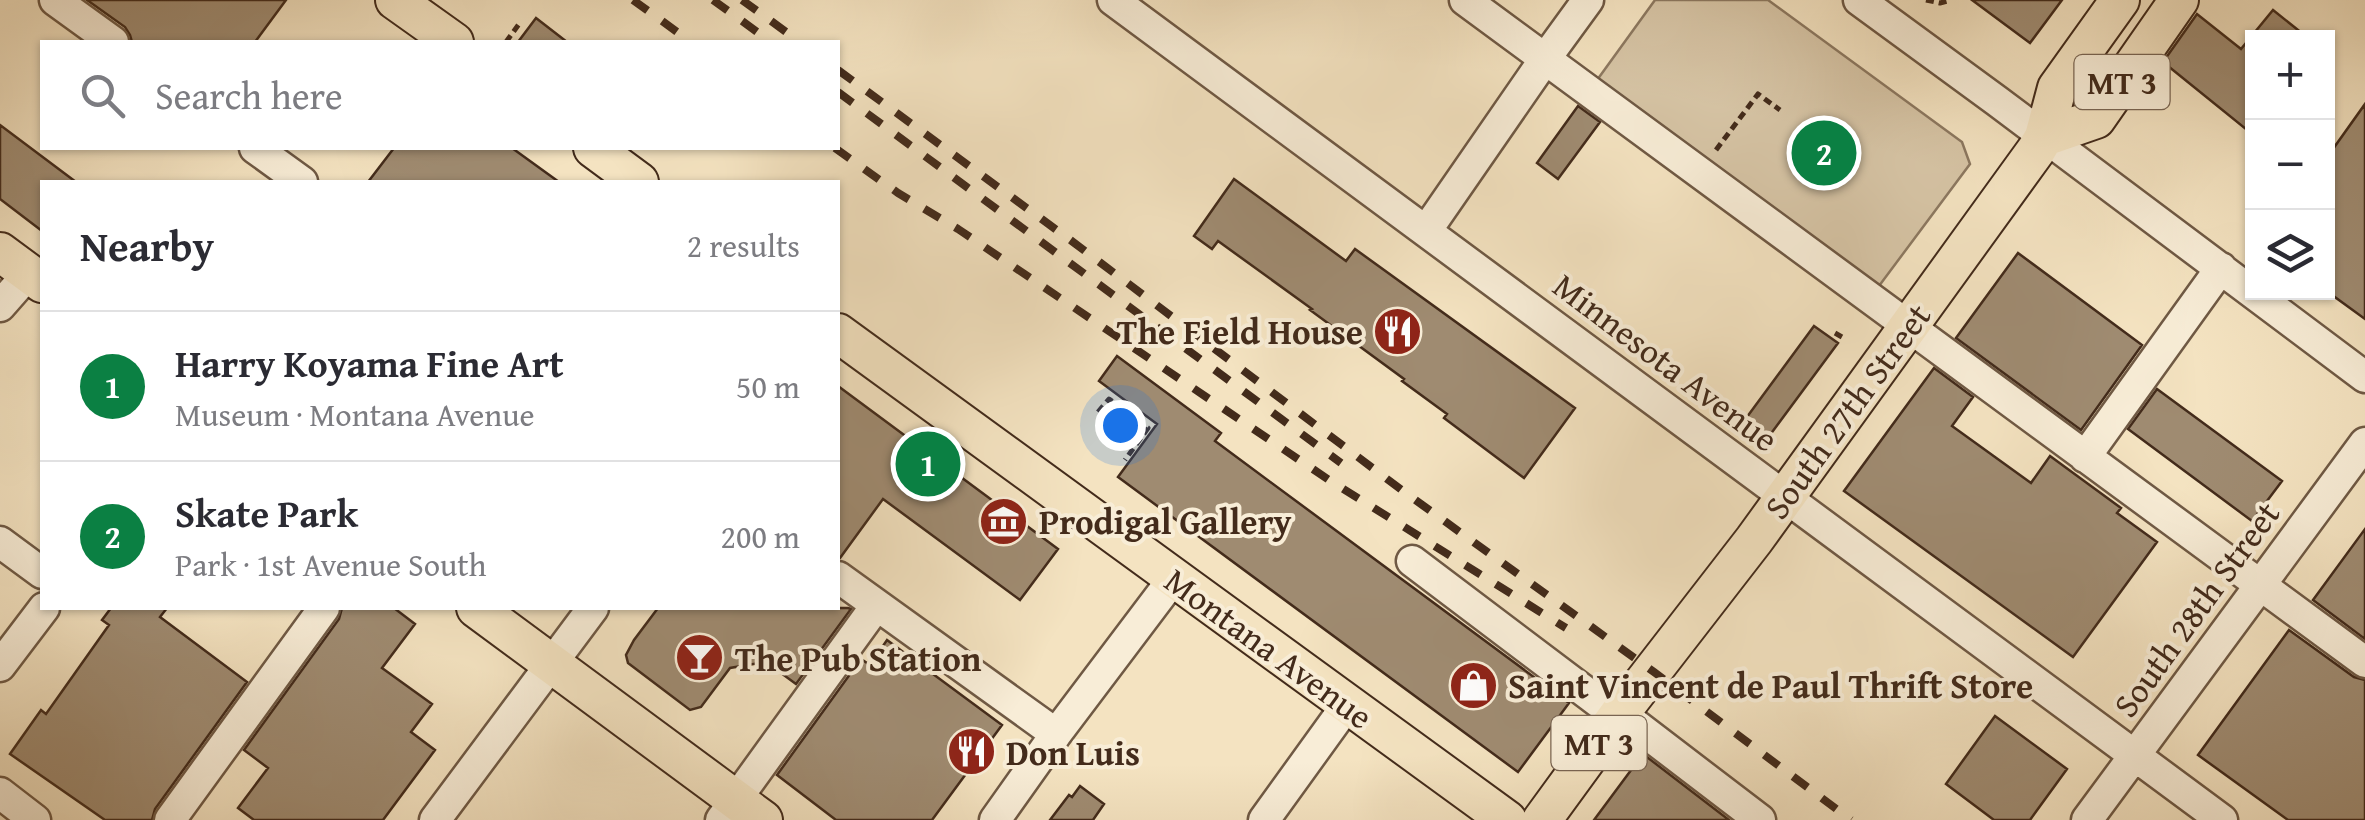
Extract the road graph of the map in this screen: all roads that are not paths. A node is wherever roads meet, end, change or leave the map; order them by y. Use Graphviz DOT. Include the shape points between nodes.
graph roads {
  1 [pos="55,0"];
  2 [pos="395,0"];
  3 [pos="1114,0"];
  4 [pos="1466,0"];
  5 [pos="1588,0"];
  6 [pos="1858,0"];
  7 [pos="2120,0"];
  8 [pos="2179,0"];
  9 [pos="110,40"];
  10 [pos="451,40"];
  11 [pos="1545,59"];
  12 [pos="2044,137"];
  13 [pos="258,150"];
  14 [pos="596,150"];
  15 [pos="299,180"];
  16 [pos="636,180"];
  17 [pos="1426,231"];
  18 [pos="2222,268"];
  19 [pos="24,270"];
  20 [pos="0,306"];
  21 [pos="1908,325"];
  22 [pos="840,334"];
  23 [pos="2365,377"];
  24 [pos="2365,444"];
  25 [pos="2085,457"];
  26 [pos="1786,497"];
  27 [pos="0,542"];
  28 [pos="1412,561"];
  29 [pos="40,572"];
  30 [pos="840,579"];
  31 [pos="1173,579"];
  32 [pos="2260,585"];
  33 [pos="876,606"];
  34 [pos="42,610"];
  35 [pos="323,610"];
  36 [pos="479,610"];
  37 [pos="592,610"];
  38 [pos="2365,662"];
  39 [pos="552,663"];
  40 [pos="0,666"];
  41 [pos="1347,705"];
  42 [pos="1619,716"];
  43 [pos="1056,734"];
  44 [pos="2135,756"];
  45 [pos="0,793"];
  46 [pos="740,814"];
  47 [pos="178,817"];
  48 [pos="34,820"];
  49 [pos="435,820"];
  50 [pos="995,820"];
  51 [pos="1264,820"];
  52 [pos="1507,820"];
  53 [pos="1542,820"];
  54 [pos="1760,820"];
  55 [pos="2087,820"];
  56 [pos="2222,820"];
  1 -- 9 [label="street"];
  2 -- 10 [label="main road"];
  3 -- 17 [label="street, Minnesota Avenue"];
  4 -- 11 [label="street"];
  5 -- 11 [label="street"];
  6 -- 12 [label="street"];
  7 -- 12 [label="main road, South 27th Street" via="2057,88"];
  8 -- 12 [label="main road, MT 3" via="2096,119"];
  11 -- 17 [label="street"];
  11 -- 21 [label="street"];
  12 -- 18 [label="street"];
  12 -- 21 [label="main road, South 27th Street / MT 3"];
  13 -- 15 [label="street"];
  14 -- 16 [label="main road"];
  17 -- 26 [label="street, Minnesota Avenue"];
  18 -- 23 [label="street"];
  18 -- 25 [label="street"];
  19 -- 20 [label="street"];
  21 -- 25 [label="street"];
  21 -- 26 [label="main road, South 27th Street / MT 3"];
  22 -- 31 [label="main road, Montana Avenue"];
  24 -- 32 [label="street, South 28th Street"];
  25 -- 32 [label="street"];
  26 -- 42 [label="main road, South 27th Street / MT 3"];
  26 -- 44 [label="street, Minnesota Avenue"];
  27 -- 29 [label="street"];
  28 -- 42 [label="street"];
  30 -- 33 [label="street"];
  31 -- 41 [label="main road, Montana Avenue"];
  31 -- 43 [label="street"];
  32 -- 38 [label="street"];
  32 -- 44 [label="street, South 28th Street"];
  33 -- 43 [label="street"];
  33 -- 46 [label="street"];
  34 -- 40 [label="street"];
  35 -- 47 [label="street"];
  36 -- 39 [label="main road"];
  37 -- 39 [label="street"];
  39 -- 46 [label="main road"];
  39 -- 49 [label="street"];
  41 -- 51 [label="street"];
  41 -- 52 [label="main road, Montana Avenue"];
  42 -- 53 [label="main road, MT 3"];
  42 -- 54 [label="street"];
  43 -- 50 [label="street"];
  44 -- 55 [label="street, South 28th Street"];
  44 -- 56 [label="street, Minnesota Avenue"];
  45 -- 48 [label="street"];
}
